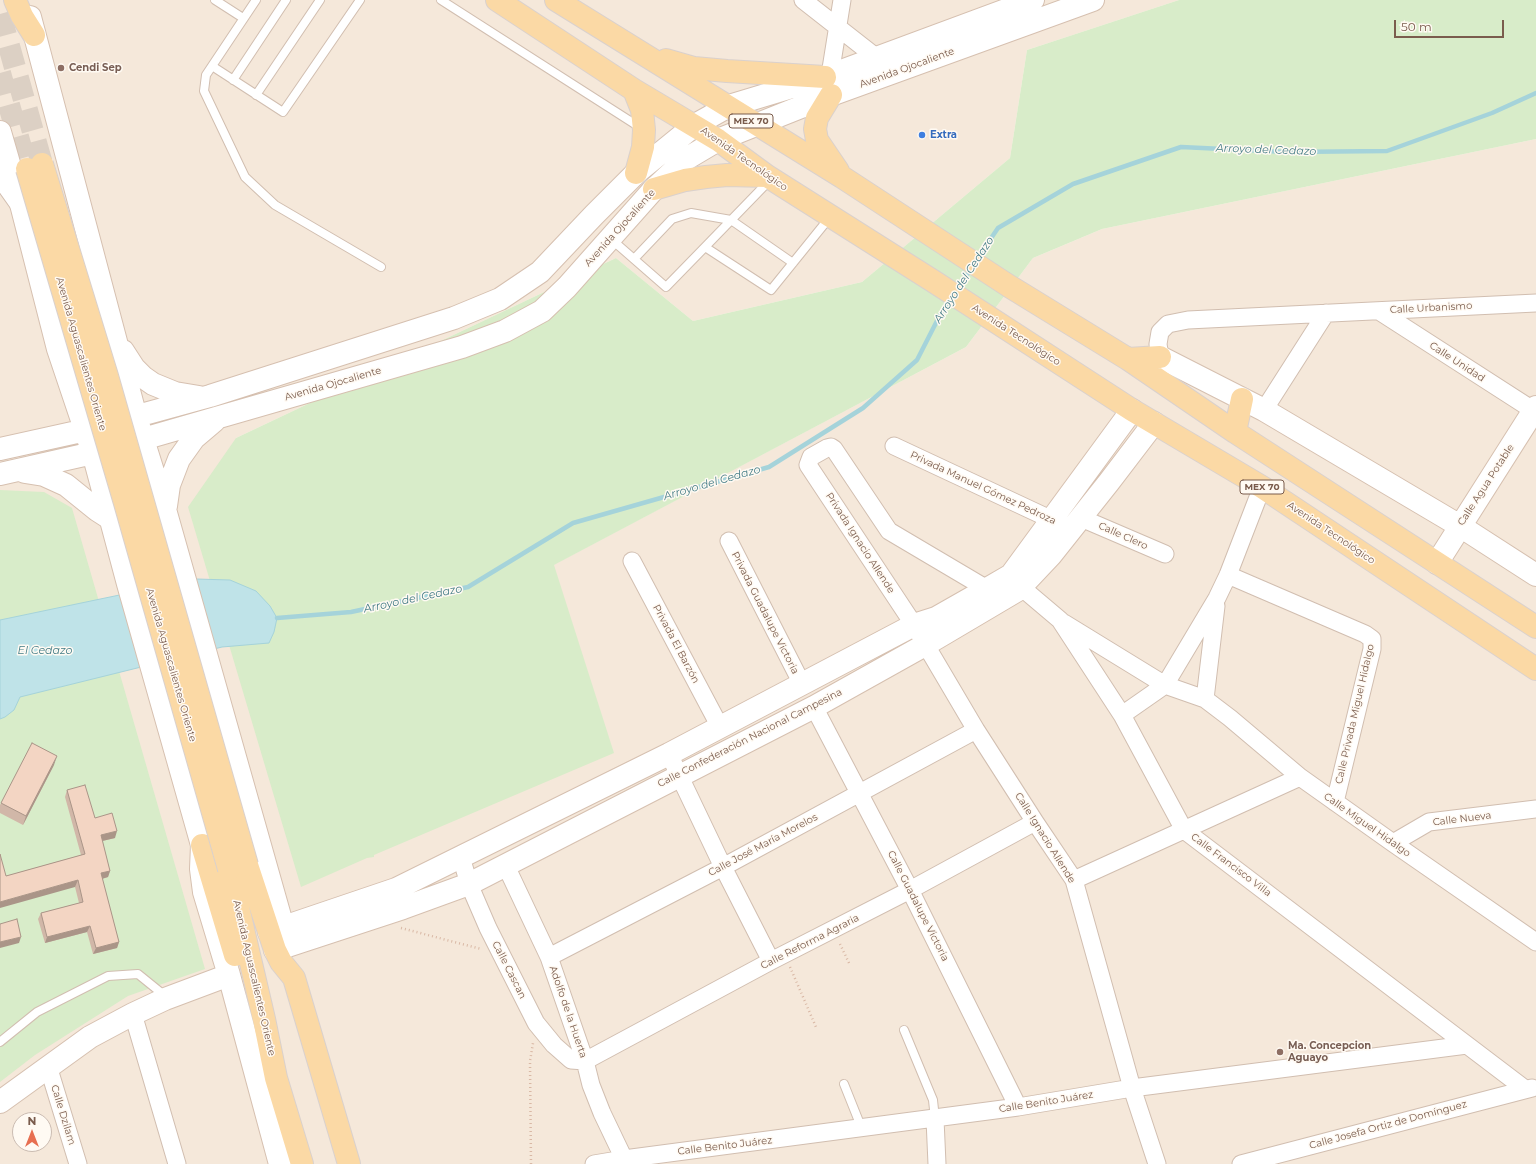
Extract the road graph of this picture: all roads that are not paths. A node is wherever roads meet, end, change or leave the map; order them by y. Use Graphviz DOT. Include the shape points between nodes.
graph roads {
  1 [pos="15,0"];
  2 [pos="26,0"];
  3 [pos="215,0"];
  4 [pos="256,0"];
  5 [pos="286,0"];
  6 [pos="320,0"];
  7 [pos="360,0"];
  8 [pos="441,0"];
  9 [pos="497,0"];
  10 [pos="556,0"];
  11 [pos="803,0"];
  12 [pos="842,0"];
  13 [pos="1033,0"];
  14 [pos="1093,0"];
  15 [pos="243,18"];
  16 [pos="837,28"];
  17 [pos="34,35"];
  18 [pos="641,53"];
  19 [pos="877,58"];
  20 [pos="212,66"];
  21 [pos="234,80"];
  22 [pos="829,82"];
  23 [pos="634,90"];
  24 [pos="256,95"];
  25 [pos="729,106"];
  26 [pos="756,124"];
  27 [pos="695,125"];
  28 [pos="644,130"];
  29 [pos="0,132"];
  30 [pos="718,140"];
  31 [pos="35,167"];
  32 [pos="636,173"];
  33 [pos="769,177"];
  34 [pos="842,177"];
  35 [pos="0,178"];
  36 [pos="654,189"];
  37 [pos="22,208"];
  38 [pos="830,216"];
  39 [pos="731,220"];
  40 [pos="610,238"];
  41 [pos="705,247"];
  42 [pos="634,259"];
  43 [pos="793,263"];
  44 [pos="382,267"];
  45 [pos="1536,303"];
  46 [pos="1379,311"];
  47 [pos="1326,313"];
  48 [pos="114,337"];
  49 [pos="58,348"];
  50 [pos="1160,358"];
  51 [pos="1128,359"];
  52 [pos="123,368"];
  53 [pos="210,396"];
  54 [pos="1242,399"];
  55 [pos="1132,410"];
  56 [pos="1264,410"];
  57 [pos="1535,410"];
  58 [pos="225,415"];
  59 [pos="136,417"];
  60 [pos="1154,423"];
  61 [pos="86,430"];
  62 [pos="1235,432"];
  63 [pos="144,439"];
  64 [pos="894,446"];
  65 [pos="0,449"];
  66 [pos="93,453"];
  67 [pos="4,474"];
  68 [pos="1262,487"];
  69 [pos="111,519"];
  70 [pos="168,520"];
  71 [pos="1068,522"];
  72 [pos="1460,526"];
  73 [pos="117,540"];
  74 [pos="729,541"];
  75 [pos="1165,554"];
  76 [pos="632,561"];
  77 [pos="1437,563"];
  78 [pos="1384,568"];
  79 [pos="1228,575"];
  80 [pos="1536,575"];
  81 [pos="1016,581"];
  82 [pos="987,589"];
  83 [pos="1217,598"];
  84 [pos="1060,620"];
  85 [pos="914,625"];
  86 [pos="1536,627"];
  87 [pos="925,644"];
  88 [pos="1536,669"];
  89 [pos="802,684"];
  90 [pos="1165,685"];
  91 [pos="1205,699"];
  92 [pos="814,707"];
  93 [pos="1122,715"];
  94 [pos="720,727"];
  95 [pos="976,730"];
  96 [pos="669,754"];
  97 [pos="679,775"];
  98 [pos="1300,777"];
  99 [pos="859,793"];
  100 [pos="1335,802"];
  101 [pos="1536,809"];
  102 [pos="1035,822"];
  103 [pos="1184,830"];
  104 [pos="1393,843"];
  105 [pos="202,845"];
  106 [pos="461,856"];
  107 [pos="506,866"];
  108 [pos="238,867"];
  109 [pos="723,867"];
  110 [pos="1074,880"];
  111 [pos="469,884"];
  112 [pos="910,890"];
  113 [pos="279,938"];
  114 [pos="1536,942"];
  115 [pos="549,957"];
  116 [pos="778,958"];
  117 [pos="229,975"];
  118 [pos="165,999"];
  119 [pos="133,1014"];
  120 [pos="904,1030"];
  121 [pos="0,1042"];
  122 [pos="1468,1045"];
  123 [pos="585,1061"];
  124 [pos="48,1066"];
  125 [pos="276,1078"];
  126 [pos="844,1084"];
  127 [pos="1132,1088"];
  128 [pos="1531,1088"];
  129 [pos="0,1102"];
  130 [pos="1018,1107"];
  131 [pos="935,1119"];
  132 [pos="862,1128"];
  133 [pos="624,1159"];
  134 [pos="78,1164"];
  135 [pos="177,1164"];
  136 [pos="280,1164"];
  137 [pos="302,1164"];
  138 [pos="349,1164"];
  139 [pos="594,1164"];
  140 [pos="937,1164"];
  141 [pos="1157,1164"];
  142 [pos="1241,1164"];
  1 -- 17 [label="main road"];
  2 -- 17 [label="street, Avenida Aguascalientes Oriente"];
  3 -- 15 [label="lane"];
  4 -- 15 [label="lane"];
  5 -- 21 [label="lane"];
  6 -- 24 [label="lane"];
  7 -- 24 [label="lane" via="283,112"];
  8 -- 28 [label="lane"];
  9 -- 23 [label="main road, Avenida Tecnológico / MEX 70"];
  10 -- 18 [label="main road, MEX 70"];
  11 -- 16 [label="street"];
  12 -- 16 [label="street"];
  13 -- 19 [label="street, Avenida Ojocaliente"];
  14 -- 22 [label="street, Avenida Ojocaliente"];
  15 -- 20 [label="lane"];
  16 -- 19 [label="street"];
  16 -- 22 [label="street"];
  17 -- 48 [label="street, Avenida Aguascalientes Oriente"];
  18 -- 22 [label="main road" via="694,68"];
  18 -- 25 [label="main road, MEX 70"];
  19 -- 22 [label="street, Avenida Ojocaliente"];
  20 -- 21 [label="lane"];
  20 -- 44 [label="lane" via="206,75 204,91 245,177 275,205"];
  21 -- 24 [label="lane"];
  22 -- 25 [label="street, Avenida Ojocaliente"];
  22 -- 26 [label="street, Avenida Ojocaliente"];
  22 -- 34 [label="main road" via="815,129 817,140"];
  23 -- 27 [label="main road, Avenida Tecnológico / MEX 70"];
  23 -- 28 [label="main road" via="642,110"];
  25 -- 26 [label="main road, MEX 70"];
  25 -- 27 [label="street, Avenida Ojocaliente"];
  26 -- 30 [label="street, Avenida Ojocaliente"];
  26 -- 34 [label="main road, MEX 70"];
  27 -- 30 [label="main road, Avenida Tecnológico / MEX 70"];
  27 -- 32 [label="street, Avenida Ojocaliente"];
  28 -- 32 [label="main road" via="643,147"];
  29 -- 37 [label="street, Avenida Aguascalientes Oriente"];
  30 -- 33 [label="main road, Avenida Tecnológico / MEX 70"];
  30 -- 36 [label="street, Avenida Ojocaliente" via="686,159"];
  31 -- 108 [label="main road, Avenida Aguascalientes Oriente, bridge" via="127,510"];
  32 -- 53 [label="street, Avenida Ojocaliente" via="540,272 500,299 454,318"];
  33 -- 36 [label="main road" via="706,177"];
  33 -- 38 [label="main road, Avenida Tecnológico / MEX 70"];
  33 -- 39 [label="lane"];
  34 -- 51 [label="main road, MEX 70" via="1009,286"];
  35 -- 37 [label="street, Avenida Aguascalientes Oriente"];
  36 -- 40 [label="street, Avenida Ojocaliente"];
  37 -- 49 [label="street, Avenida Aguascalientes Oriente"];
  38 -- 43 [label="lane"];
  38 -- 55 [label="main road, Avenida Tecnológico / MEX 70"];
  39 -- 41 [label="lane"];
  39 -- 42 [label="lane" via="691,213 672,219"];
  39 -- 43 [label="lane"];
  40 -- 42 [label="lane"];
  40 -- 58 [label="street, Avenida Ojocaliente" via="542,311 506,331 462,347"];
  41 -- 42 [label="lane" via="666,287"];
  41 -- 43 [label="lane" via="771,290"];
  45 -- 46 [label="street, Calle Urbanismo"];
  46 -- 47 [label="street, Calle Urbanismo"];
  46 -- 57 [label="street, Calle Unidad"];
  47 -- 50 [label="street, Calle Urbanismo" via="1188,320 1168,324 1160,332"];
  47 -- 56 [label="street"];
  48 -- 52 [label="street, Avenida Aguascalientes Oriente"];
  48 -- 53 [label="street" via="134,368 154,384 181,395"];
  49 -- 52 [label="street" via="75,371 93,383 111,381"];
  49 -- 61 [label="street, Avenida Aguascalientes Oriente"];
  50 -- 51 [label="main road"];
  50 -- 54 [label="street"];
  51 -- 62 [label="main road, MEX 70"];
  52 -- 59 [label="street, Avenida Aguascalientes Oriente"];
  53 -- 59 [label="street, Avenida Ojocaliente"];
  54 -- 56 [label="street"];
  54 -- 62 [label="main road"];
  55 -- 60 [label="main road, Avenida Tecnológico / MEX 70"];
  55 -- 71 [label="street, Calle Confederación Nacional Campesina"];
  56 -- 72 [label="street"];
  57 -- 72 [label="street, Calle Agua Potable"];
  58 -- 63 [label="street, Avenida Ojocaliente"];
  58 -- 70 [label="street" via="198,434 179,459 169,486"];
  59 -- 61 [label="street, Avenida Ojocaliente"];
  59 -- 63 [label="street, Avenida Aguascalientes Oriente"];
  60 -- 68 [label="main road, Avenida Tecnológico / MEX 70"];
  60 -- 71 [label="street, Calle Confederación Nacional Campesina"];
  61 -- 65 [label="street, Avenida Ojocaliente"];
  61 -- 66 [label="street, Avenida Aguascalientes Oriente"];
  62 -- 77 [label="main road, MEX 70"];
  63 -- 66 [label="street, Avenida Ojocaliente"];
  63 -- 70 [label="street, Avenida Aguascalientes Oriente"];
  64 -- 71 [label="street, Privada Manuel Gómez Pedroza"];
  66 -- 67 [label="street, Avenida Ojocaliente"];
  66 -- 69 [label="street, Avenida Aguascalientes Oriente"];
  67 -- 69 [label="street" via="32,472 56,479"];
  68 -- 78 [label="main road, Avenida Tecnológico / MEX 70"];
  68 -- 79 [label="street"];
  69 -- 73 [label="street, Avenida Aguascalientes Oriente"];
  70 -- 73 [label="street" via="151,509 137,509 121,521"];
  70 -- 113 [label="street, Avenida Aguascalientes Oriente"];
  71 -- 75 [label="street, Calle Clero"];
  71 -- 81 [label="street, Calle Confederación Nacional Campesina"];
  72 -- 77 [label="street, Calle Agua Potable"];
  72 -- 80 [label="street"];
  73 -- 105 [label="street, Avenida Aguascalientes Oriente"];
  74 -- 89 [label="street, Privada Guadalupe Victoria"];
  76 -- 94 [label="street, Privada El Barzón"];
  77 -- 78 [label="main road" via="1399,571"];
  77 -- 86 [label="main road, MEX 70"];
  78 -- 88 [label="main road, Avenida Tecnológico / MEX 70"];
  79 -- 83 [label="street"];
  79 -- 100 [label="street, Calle Privada Miguel Hidalgo" via="1372,639 1372,649"];
  81 -- 82 [label="street, Calle Confederación Nacional Campesina"];
  81 -- 84 [label="street, Calle Francisco Villa"];
  81 -- 87 [label="street, Calle Confederación Nacional Campesina"];
  82 -- 85 [label="street, Calle Confederación Nacional Campesina" via="936,618"];
  82 -- 85 [label="street, Privada Ignacio Allende" via="889,531 834,449 827,448 811,457 808,465"];
  83 -- 90 [label="street"];
  83 -- 91 [label="street"];
  84 -- 90 [label="street, Calle Miguel Hidalgo"];
  84 -- 93 [label="street, Calle Francisco Villa"];
  85 -- 87 [label="street, Calle Ignacio Allende"];
  85 -- 89 [label="street, Calle Confederación Nacional Campesina"];
  87 -- 92 [label="street, Calle Confederación Nacional Campesina"];
  87 -- 95 [label="street, Calle Ignacio Allende"];
  89 -- 94 [label="street, Calle Confederación Nacional Campesina"];
  90 -- 91 [label="street, Calle Miguel Hidalgo"];
  90 -- 93 [label="street"];
  91 -- 98 [label="street, Calle Miguel Hidalgo"];
  92 -- 97 [label="street, Calle Confederación Nacional Campesina"];
  92 -- 99 [label="street, Calle Guadalupe Victoria"];
  93 -- 103 [label="street, Calle Francisco Villa"];
  94 -- 96 [label="street, Calle Confederación Nacional Campesina"];
  95 -- 99 [label="street, Calle José María Morelos"];
  95 -- 102 [label="street, Calle Ignacio Allende"];
  96 -- 97 [label="street"];
  96 -- 106 [label="street, Calle Confederación Nacional Campesina"];
  97 -- 107 [label="street, Calle Confederación Nacional Campesina"];
  97 -- 109 [label="street"];
  98 -- 100 [label="street, Calle Miguel Hidalgo"];
  98 -- 103 [label="street"];
  99 -- 109 [label="street, Calle José María Morelos"];
  99 -- 112 [label="street, Calle Guadalupe Victoria"];
  100 -- 104 [label="street, Calle Miguel Hidalgo"];
  101 -- 104 [label="street, Calle Nueva" via="1429,822"];
  102 -- 110 [label="street, Calle Ignacio Allende"];
  102 -- 112 [label="street, Calle Reforma Agraria"];
  103 -- 110 [label="street"];
  103 -- 122 [label="street, Calle Francisco Villa"];
  104 -- 114 [label="street, Calle Miguel Hidalgo"];
  105 -- 117 [label="street, Avenida Aguascalientes Oriente" via="202,881"];
  105 -- 125 [label="main road" via="254,1020"];
  106 -- 111 [label="street, Calle Cascan"];
  106 -- 113 [label="street, Calle Confederación Nacional Campesina" via="396,889"];
  107 -- 111 [label="street, Calle Confederación Nacional Campesina"];
  107 -- 115 [label="street, Adolfo de la Huerta"];
  108 -- 113 [label="main road, Avenida Aguascalientes Oriente"];
  108 -- 125 [label="main road, Avenida Aguascalientes Oriente"];
  109 -- 115 [label="street, Calle José María Morelos"];
  109 -- 116 [label="street"];
  110 -- 127 [label="street, Calle Ignacio Allende"];
  111 -- 113 [label="street, Calle Confederación Nacional Campesina" via="403,908"];
  111 -- 123 [label="street, Calle Cascan" via="536,1023 554,1045 571,1060"];
  112 -- 116 [label="street, Calle Reforma Agraria"];
  112 -- 130 [label="street, Calle Guadalupe Victoria"];
  113 -- 138 [label="main road, Avenida Aguascalientes Oriente" via="281,962 294,978"];
  115 -- 123 [label="street, Adolfo de la Huerta"];
  116 -- 123 [label="street, Calle Reforma Agraria"];
  117 -- 118 [label="street"];
  117 -- 136 [label="street, Avenida Aguascalientes Oriente"];
  118 -- 119 [label="street"];
  118 -- 121 [label="lane" via="138,974 108,976 37,1012"];
  119 -- 124 [label="street" via="90,1037"];
  119 -- 135 [label="street"];
  120 -- 131 [label="lane" via="933,1100"];
  122 -- 127 [label="street, Calle Benito Juárez"];
  122 -- 128 [label="street, Calle Francisco Villa"];
  123 -- 133 [label="street, Adolfo de la Huerta" via="602,1114"];
  124 -- 129 [label="street"];
  124 -- 134 [label="street, Calle Dzilam"];
  125 -- 137 [label="main road, Avenida Aguascalientes Oriente"];
  126 -- 132 [label="lane"];
  127 -- 130 [label="street, Calle Benito Juárez"];
  127 -- 141 [label="street, Calle Ignacio Allende"];
  128 -- 142 [label="street, Calle Josefa Ortiz de Domínguez"];
  130 -- 131 [label="street, Calle Benito Juárez"];
  131 -- 132 [label="street, Calle Benito Juárez"];
  131 -- 140 [label="street"];
  132 -- 133 [label="street, Calle Benito Juárez"];
  133 -- 139 [label="street, Calle Benito Juárez"];
}
